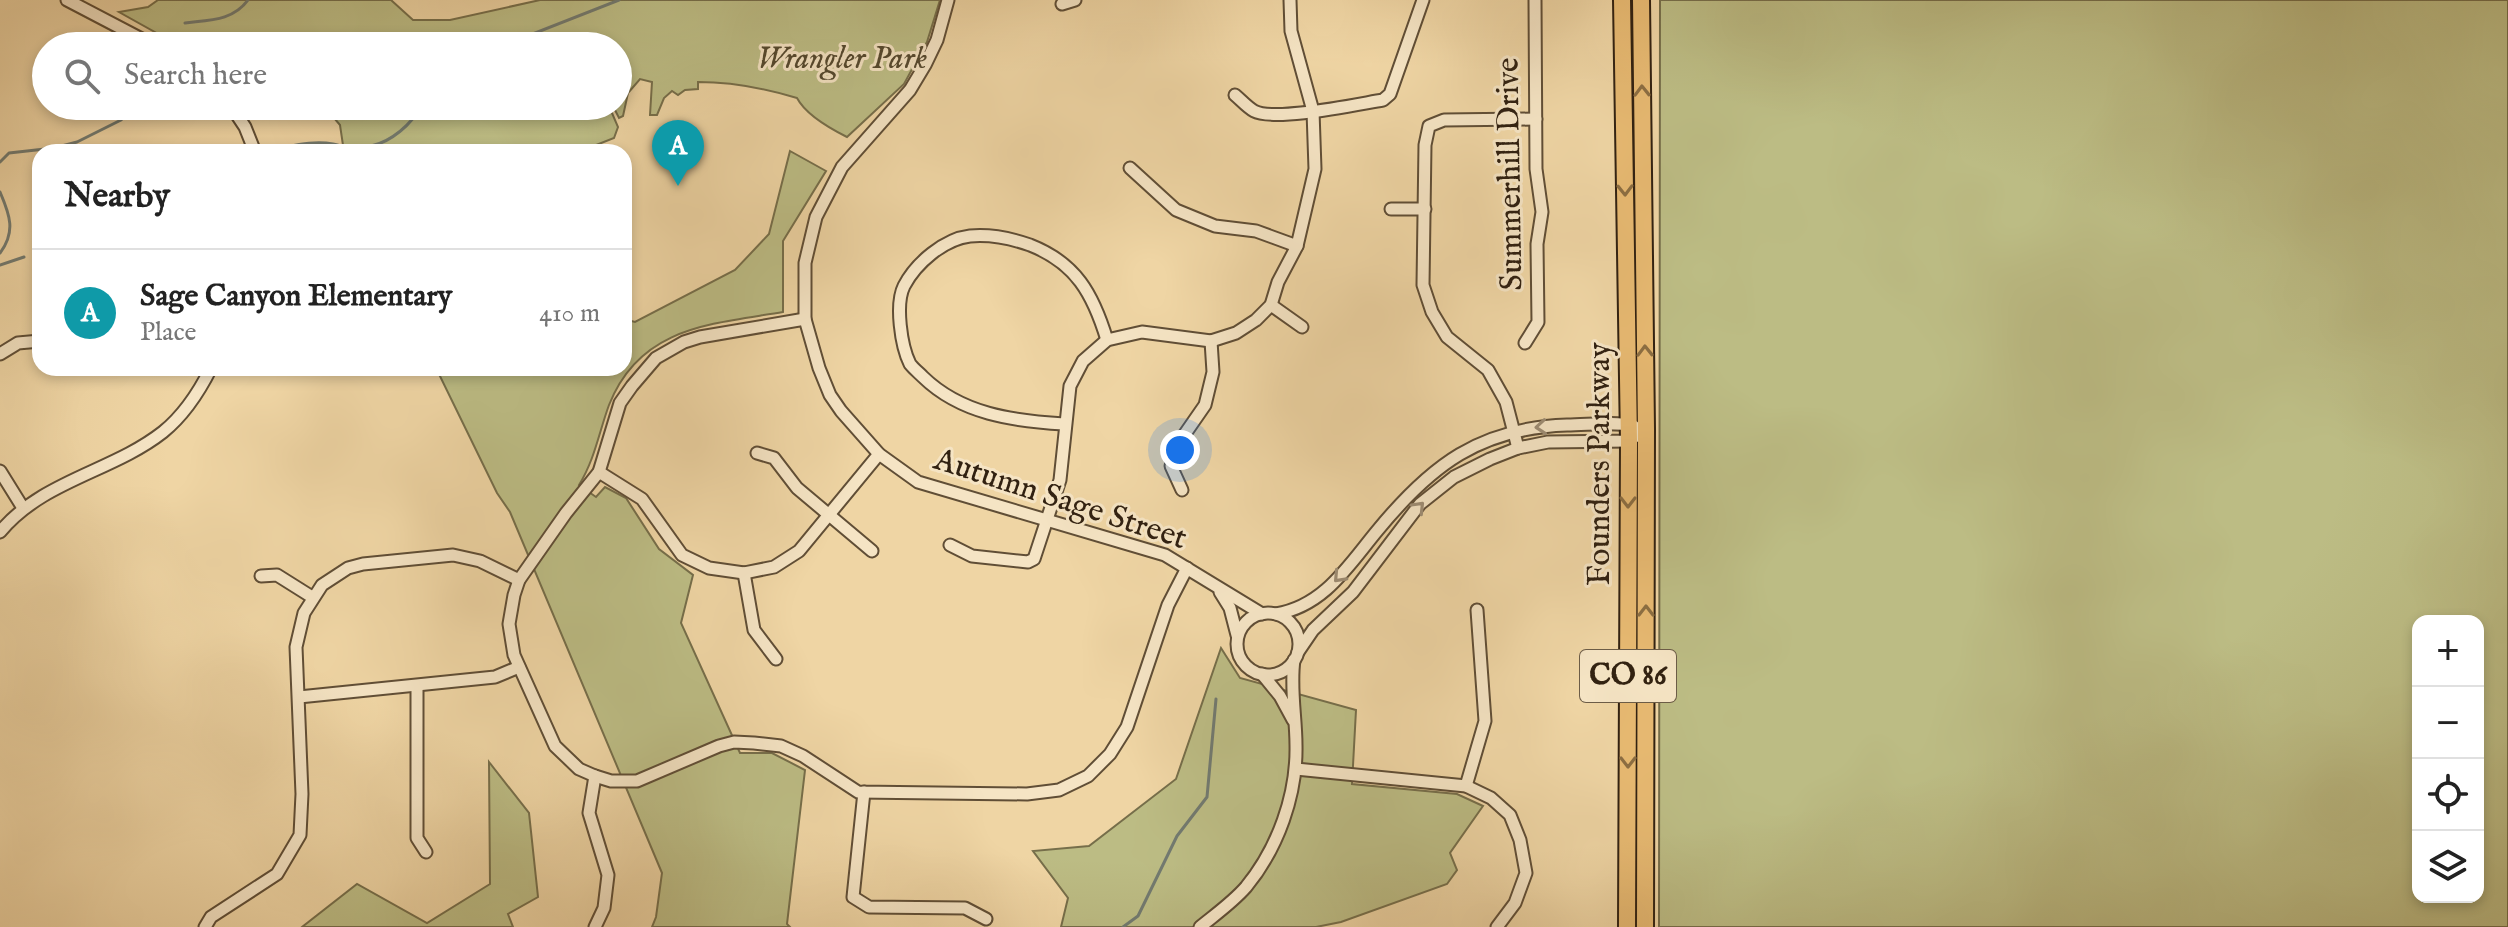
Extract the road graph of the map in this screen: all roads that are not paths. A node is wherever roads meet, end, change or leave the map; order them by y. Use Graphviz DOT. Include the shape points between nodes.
graph roads {
  1 [pos="67,0"];
  2 [pos="948,0"];
  3 [pos="1075,0"];
  4 [pos="1290,0"];
  5 [pos="1423,0"];
  6 [pos="1535,0"];
  7 [pos="1622,0"];
  8 [pos="1641,0"];
  9 [pos="1062,4"];
  10 [pos="128,32"];
  11 [pos="1235,95"];
  12 [pos="1313,111"];
  13 [pos="1536,119"];
  14 [pos="240,120"];
  15 [pos="252,144"];
  16 [pos="1130,168"];
  17 [pos="1391,209"];
  18 [pos="1425,209"];
  19 [pos="1297,246"];
  20 [pos="1271,305"];
  21 [pos="805,319"];
  22 [pos="1302,327"];
  23 [pos="1107,340"];
  24 [pos="1211,341"];
  25 [pos="32,342"];
  26 [pos="1525,343"];
  27 [pos="0,354"];
  28 [pos="206,376"];
  29 [pos="1064,424"];
  30 [pos="1646,429"];
  31 [pos="1515,431"];
  32 [pos="1628,433"];
  33 [pos="1518,448"];
  34 [pos="757,453"];
  35 [pos="879,454"];
  36 [pos="0,471"];
  37 [pos="599,472"];
  38 [pos="1182,490"];
  39 [pos="23,508"];
  40 [pos="829,517"];
  41 [pos="1047,520"];
  42 [pos="0,532"];
  43 [pos="950,545"];
  44 [pos="872,551"];
  45 [pos="1187,568"];
  46 [pos="744,573"];
  47 [pos="261,576"];
  48 [pos="519,580"];
  49 [pos="1218,588"];
  50 [pos="312,597"];
  51 [pos="1477,610"];
  52 [pos="1262,614"];
  53 [pos="1276,614"];
  54 [pos="1238,636"];
  55 [pos="1296,656"];
  56 [pos="776,659"];
  57 [pos="519,667"];
  58 [pos="1262,674"];
  59 [pos="417,686"];
  60 [pos="299,697"];
  61 [pos="1296,724"];
  62 [pos="1296,769"];
  63 [pos="595,776"];
  64 [pos="1466,786"];
  65 [pos="864,792"];
  66 [pos="426,852"];
  67 [pos="986,919"];
  68 [pos="205,927"];
  69 [pos="595,927"];
  70 [pos="1200,927"];
  71 [pos="1497,927"];
  72 [pos="1627,927"];
  73 [pos="1645,927"];
  1 -- 10 [label="street"];
  2 -- 21 [label="street, Autumn Sage Street" via="937,40 910,90 842,167 816,217 805,263"];
  3 -- 9 [label="street"];
  4 -- 12 [label="street" via="1291,31"];
  5 -- 12 [label="street" via="1390,94 1383,100"];
  6 -- 13 [label="street, Summerhill Drive"];
  7 -- 32 [label="highway, Founders Parkway / CO 86, one-way"];
  30 -- 8 [label="highway, Founders Parkway / CO 86, one-way"];
  11 -- 12 [label="street" via="1256,112"];
  12 -- 19 [label="street" via="1315,169"];
  13 -- 18 [label="street" via="1444,120 1429,126"];
  13 -- 26 [label="street, Summerhill Drive" via="1542,212 1538,322"];
  14 -- 15 [label="street"];
  16 -- 19 [label="street" via="1176,210 1215,226 1256,231"];
  17 -- 18 [label="street"];
  18 -- 31 [label="street" via="1423,285 1432,312 1447,337 1488,370"];
  19 -- 20 [label="street"];
  20 -- 22 [label="street"];
  20 -- 24 [label="street" via="1236,333"];
  21 -- 35 [label="street, Autumn Sage Street" via="830,395"];
  21 -- 37 [label="street" via="700,337 656,358 620,403"];
  23 -- 24 [label="street" via="1142,332"];
  23 -- 29 [label="street" via="1083,361 1070,386"];
  23 -- 29 [label="street" via="1097,306 1079,279 1050,253 1006,236 968,236 931,253 903,288 899,326 911,365 936,389 971,409 1020,422"];
  24 -- 38 [label="street" via="1213,372 1205,405 1180,441 1171,466"];
  25 -- 27 [label="street"];
  28 -- 39 [label="street" via="183,412 163,431"];
  29 -- 41 [label="street" via="1060,480"];
  30 -- 32 [label="street"];
  73 -- 30 [label="highway, Founders Parkway / CO 86, one-way"];
  32 -- 31 [label="street, one-way" via="1537,426"];
  31 -- 33 [label="street"];
  31 -- 53 [label="street, one-way" via="1456,455 1415,487 1320,596 1300,609"];
  32 -- 33 [label="street"];
  32 -- 72 [label="highway, Founders Parkway / CO 86, one-way"];
  55 -- 33 [label="street, one-way" via="1420,504 1454,477"];
  34 -- 40 [label="street" via="774,458"];
  35 -- 40 [label="street"];
  35 -- 41 [label="street, Autumn Sage Street" via="918,482"];
  36 -- 39 [label="street"];
  37 -- 46 [label="street" via="642,499 682,555 709,568"];
  37 -- 48 [label="street"];
  39 -- 42 [label="street"];
  40 -- 44 [label="street"];
  40 -- 46 [label="street" via="787,561"];
  41 -- 43 [label="street" via="1038,555 1028,562 972,556"];
  41 -- 45 [label="street, Autumn Sage Street" via="1165,555"];
  45 -- 49 [label="street, Autumn Sage Street"];
  45 -- 65 [label="street" via="1168,605 1127,727 1088,776 1059,790 1027,794"];
  46 -- 56 [label="street" via="754,630"];
  47 -- 50 [label="street" via="277,575"];
  48 -- 50 [label="street" via="453,555 348,568"];
  48 -- 57 [label="street" via="509,624"];
  49 -- 52 [label="street, Autumn Sage Street"];
  49 -- 54 [label="street"];
  50 -- 60 [label="street" via="298,631"];
  51 -- 64 [label="street" via="1485,721"];
  52 -- 53 [label="street"];
  52 -- 54 [label="street" via="1247,621"];
  53 -- 55 [label="street" via="1295,629"];
  54 -- 58 [label="street" via="1239,656"];
  55 -- 58 [label="street" via="1281,672"];
  55 -- 61 [label="street"];
  57 -- 59 [label="street" via="495,677"];
  57 -- 63 [label="street" via="555,746"];
  58 -- 61 [label="street"];
  59 -- 60 [label="street"];
  59 -- 66 [label="street" via="417,838"];
  60 -- 68 [label="street" via="300,835 277,874 211,917"];
  61 -- 62 [label="street"];
  62 -- 64 [label="street"];
  62 -- 70 [label="street" via="1286,814 1266,859 1245,888"];
  63 -- 65 [label="street" via="637,781 719,746 754,743 781,746"];
  63 -- 69 [label="street" via="589,813 608,875 604,908"];
  64 -- 71 [label="street" via="1510,815 1520,840 1526,873 1515,903"];
  65 -- 67 [label="street" via="853,897 869,907 965,908"];
}
